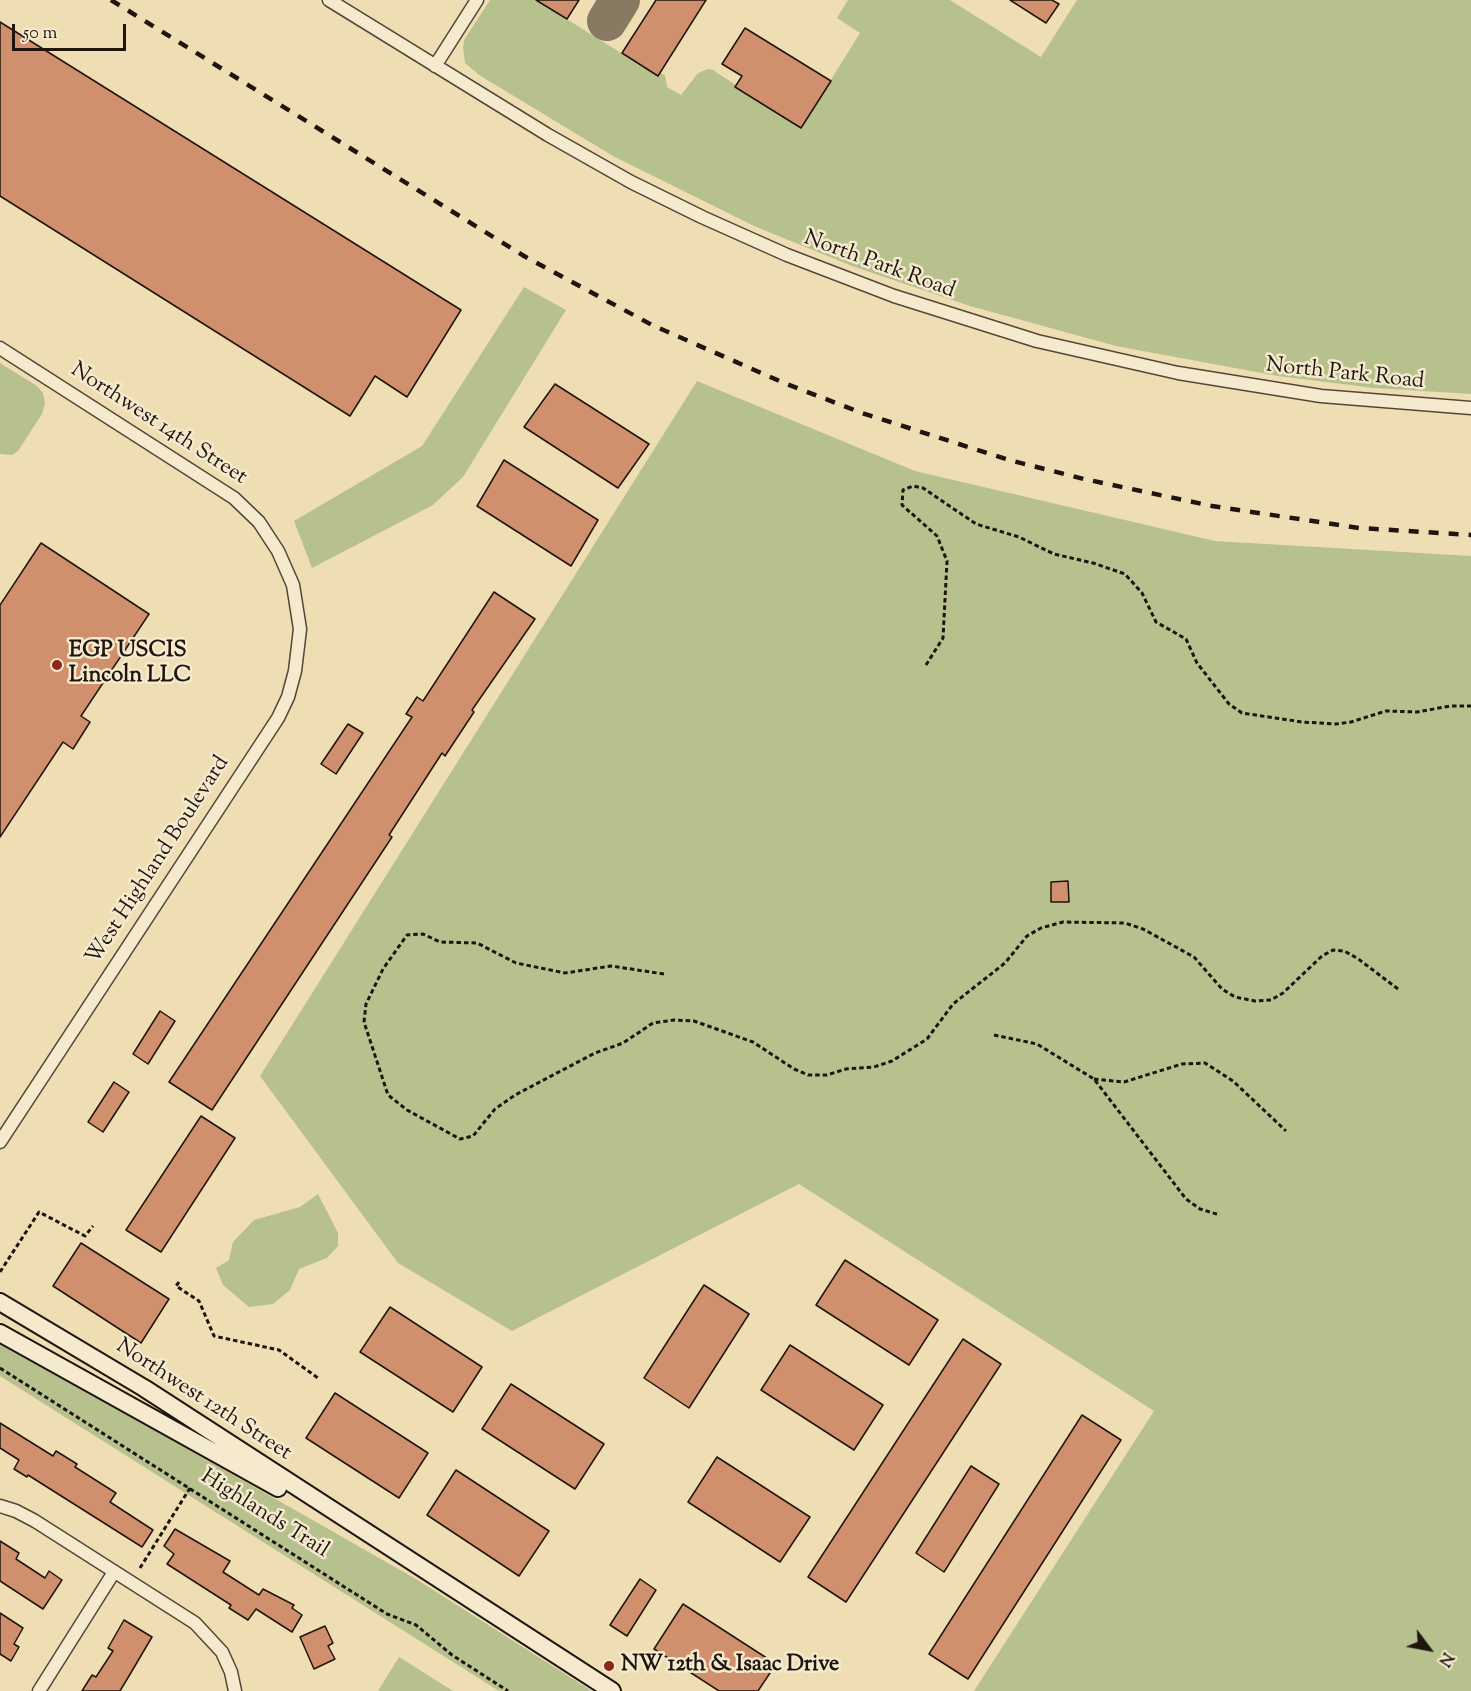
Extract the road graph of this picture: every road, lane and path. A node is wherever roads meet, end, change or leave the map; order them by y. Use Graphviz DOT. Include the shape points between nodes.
graph roads {
  1 [pos="329,0"];
  2 [pos="477,0"];
  3 [pos="435,66"];
  4 [pos="0,348"];
  5 [pos="1471,408"];
  6 [pos="293,585"];
  7 [pos="926,665"];
  8 [pos="1471,706"];
  9 [pos="664,974"];
  10 [pos="1398,989"];
  11 [pos="994,1035"];
  12 [pos="1094,1078"];
  13 [pos="1286,1131"];
  14 [pos="0,1142"];
  15 [pos="1220,1215"];
  16 [pos="93,1226"];
  17 [pos="0,1272"];
  18 [pos="179,1282"];
  19 [pos="0,1302"];
  20 [pos="0,1333"];
  21 [pos="0,1368"];
  22 [pos="318,1378"];
  23 [pos="190,1488"];
  24 [pos="0,1506"];
  25 [pos="380,1543"];
  26 [pos="140,1568"];
  27 [pos="114,1572"];
  28 [pos="235,1687"];
  29 [pos="39,1691"];
  30 [pos="508,1691"];
  31 [pos="612,1691"];
  1 -- 3 [label="street, North Park Road"];
  2 -- 3 [label="street"];
  3 -- 5 [label="street, North Park Road" via="590,159 702,217 844,277 948,314 1110,359 1252,386 1395,404"];
  4 -- 6 [label="street, Northwest 14th Street" via="234,498 269,536"];
  6 -- 14 [label="street, West Highland Boulevard" via="299,648 288,697 278,718"];
  7 -- 8 [label="path" via="943,638 947,561 937,536 902,505 903,490 913,486 923,488 976,524 1019,537 1054,554 1125,574 1142,593 1156,622 1186,639 1197,663 1229,704 1242,712 1336,724 1386,711"];
  9 -- 10 [label="path" via="611,966 565,973 516,963 477,943 440,942 423,934 407,935 383,969 366,1004 364,1022 388,1095 460,1139 473,1136 495,1109 515,1095 653,1023 694,1021 753,1042 808,1075 827,1075 892,1061 927,1039 953,1004 1005,963 1028,936 1063,922 1125,923 1143,929 1194,957 1229,993 1255,1001 1271,1000 1283,993 1333,950 1357,958"];
  11 -- 12 [label="path" via="1037,1044"];
  12 -- 13 [label="path" via="1124,1082 1182,1064 1205,1063 1233,1081"];
  12 -- 15 [label="path" via="1186,1199 1200,1209"];
  16 -- 17 [label="path" via="85,1236 39,1212"];
  18 -- 22 [label="path" via="176,1286 199,1301 214,1336 279,1350"];
  19 -- 25 [label="main road, Northwest 12th Street" via="144,1388"];
  20 -- 25 [label="main road, Northwest 12th Street"];
  21 -- 23 [label="path, Highlands Trail"];
  23 -- 26 [label="path"];
  23 -- 30 [label="path, Highlands Trail" via="387,1614 417,1625 452,1655"];
  24 -- 27 [label="street" via="35,1521"];
  25 -- 31 [label="main road, Northwest 12th Street"];
  27 -- 28 [label="street" via="205,1632 222,1652"];
  27 -- 29 [label="street"];
}
